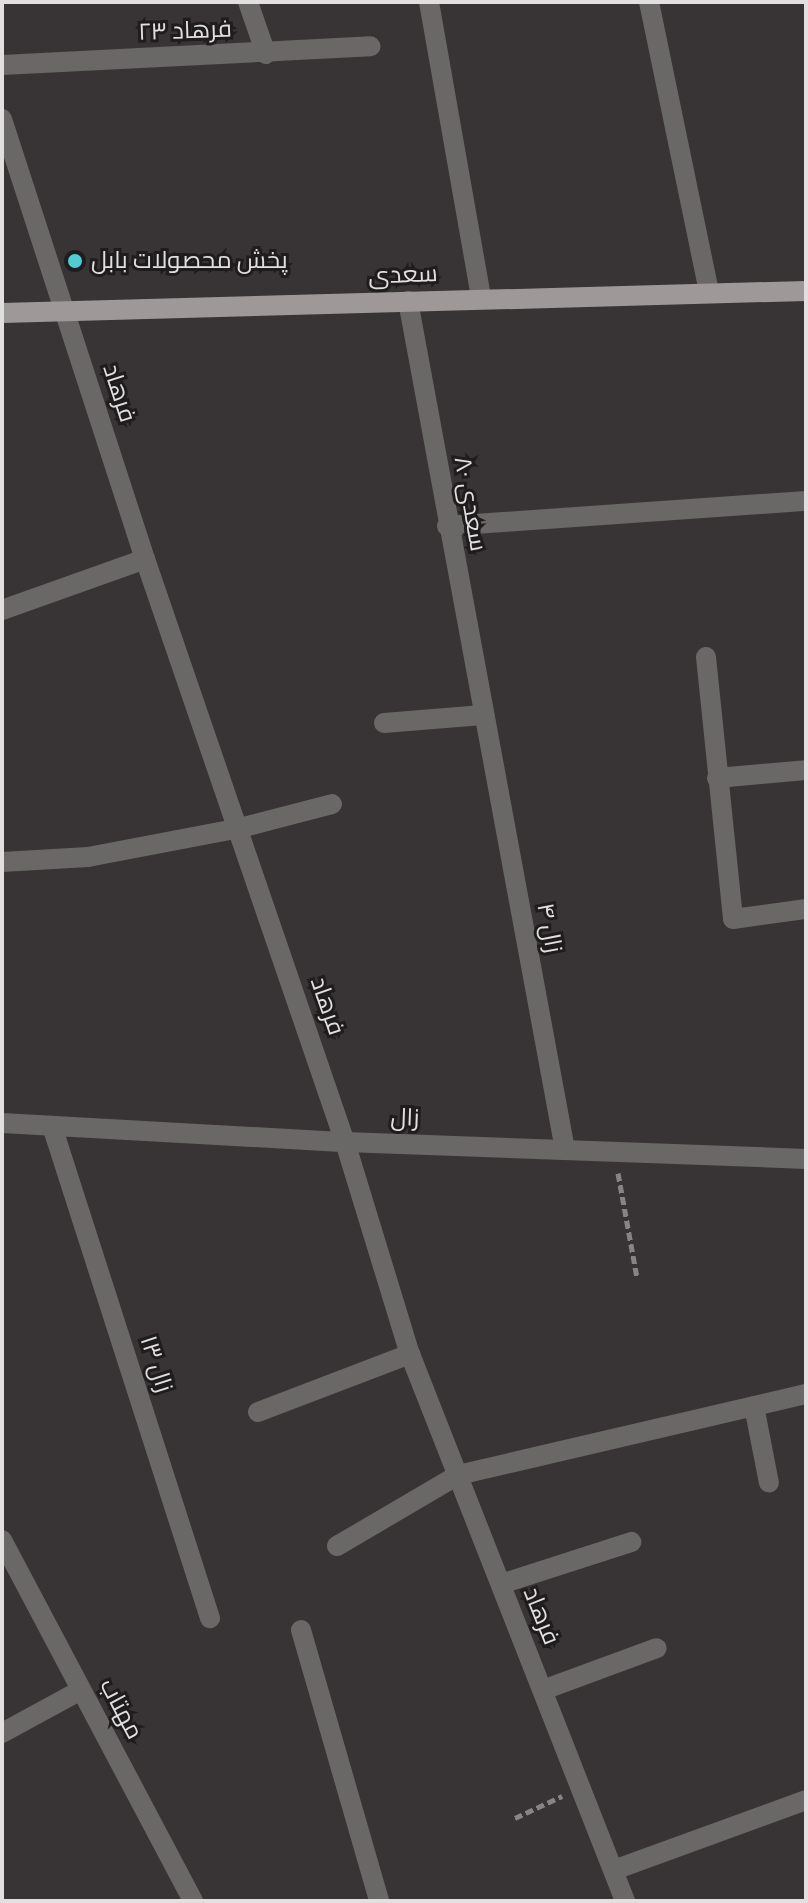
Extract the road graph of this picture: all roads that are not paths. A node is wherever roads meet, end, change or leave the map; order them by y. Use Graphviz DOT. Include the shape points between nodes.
graph roads {
  1 [pos="248,2"];
  2 [pos="429,2"];
  3 [pos="649,2"];
  4 [pos="371,46"];
  5 [pos="266,54"];
  6 [pos="2,65"];
  7 [pos="2,119"];
  8 [pos="806,291"];
  9 [pos="709,292"];
  10 [pos="481,298"];
  11 [pos="408,301"];
  12 [pos="66,311"];
  13 [pos="2,313"];
  14 [pos="806,501"];
  15 [pos="447,526"];
  16 [pos="145,559"];
  17 [pos="2,610"];
  18 [pos="706,657"];
  19 [pos="483,715"];
  20 [pos="384,723"];
  21 [pos="806,770"];
  22 [pos="717,778"];
  23 [pos="332,804"];
  24 [pos="240,828"];
  25 [pos="2,862"];
  26 [pos="806,909"];
  27 [pos="2,1123"];
  28 [pos="52,1126"];
  29 [pos="345,1142"];
  30 [pos="565,1150"];
  31 [pos="806,1159"];
  32 [pos="410,1354"];
  33 [pos="806,1394"];
  34 [pos="754,1406"];
  35 [pos="258,1412"];
  36 [pos="458,1475"];
  37 [pos="769,1483"];
  38 [pos="2,1540"];
  39 [pos="631,1542"];
  40 [pos="337,1546"];
  41 [pos="501,1584"];
  42 [pos="210,1618"];
  43 [pos="301,1630"];
  44 [pos="657,1648"];
  45 [pos="81,1690"];
  46 [pos="543,1690"];
  47 [pos="2,1733"];
  48 [pos="806,1800"];
  49 [pos="614,1870"];
  50 [pos="193,1901"];
  51 [pos="379,1901"];
  52 [pos="625,1901"];
  1 -- 5 [label="street"];
  2 -- 10 [label="street"];
  3 -- 9 [label="street"];
  4 -- 5 [label="street, فرهاد ۲۳"];
  5 -- 6 [label="street, فرهاد ۲۳"];
  7 -- 12 [label="street, فرهاد"];
  8 -- 9 [label="main road, سعدی"];
  9 -- 10 [label="main road, سعدی"];
  10 -- 11 [label="main road, سعدی"];
  11 -- 12 [label="main road, سعدی"];
  11 -- 15 [label="street, سعدی ۸۰"];
  12 -- 13 [label="main road, سعدی"];
  12 -- 16 [label="street, فرهاد"];
  14 -- 15 [label="street"];
  15 -- 19 [label="street, سعدی ۸۰"];
  16 -- 17 [label="street"];
  16 -- 24 [label="street, فرهاد"];
  18 -- 22 [label="street"];
  19 -- 20 [label="street"];
  19 -- 30 [label="street, زال ۴"];
  21 -- 22 [label="street"];
  22 -- 26 [label="street" via="733,919"];
  23 -- 24 [label="street"];
  24 -- 25 [label="street" via="88,857"];
  24 -- 29 [label="street, فرهاد"];
  27 -- 28 [label="street, زال"];
  28 -- 29 [label="street, زال"];
  28 -- 42 [label="street, زال ۱۳"];
  29 -- 30 [label="street, زال"];
  29 -- 32 [label="street, فرهاد"];
  30 -- 31 [label="street, زال"];
  32 -- 35 [label="street"];
  32 -- 36 [label="street, فرهاد"];
  33 -- 34 [label="street"];
  34 -- 36 [label="street"];
  34 -- 37 [label="street"];
  36 -- 40 [label="street"];
  36 -- 41 [label="street, فرهاد"];
  38 -- 45 [label="street, مهتاب"];
  39 -- 41 [label="street"];
  41 -- 46 [label="street, فرهاد"];
  43 -- 51 [label="street"];
  44 -- 46 [label="street"];
  45 -- 47 [label="street"];
  45 -- 50 [label="street, مهتاب"];
  46 -- 49 [label="street, فرهاد"];
  48 -- 49 [label="street"];
  49 -- 52 [label="street, فرهاد"];
}
